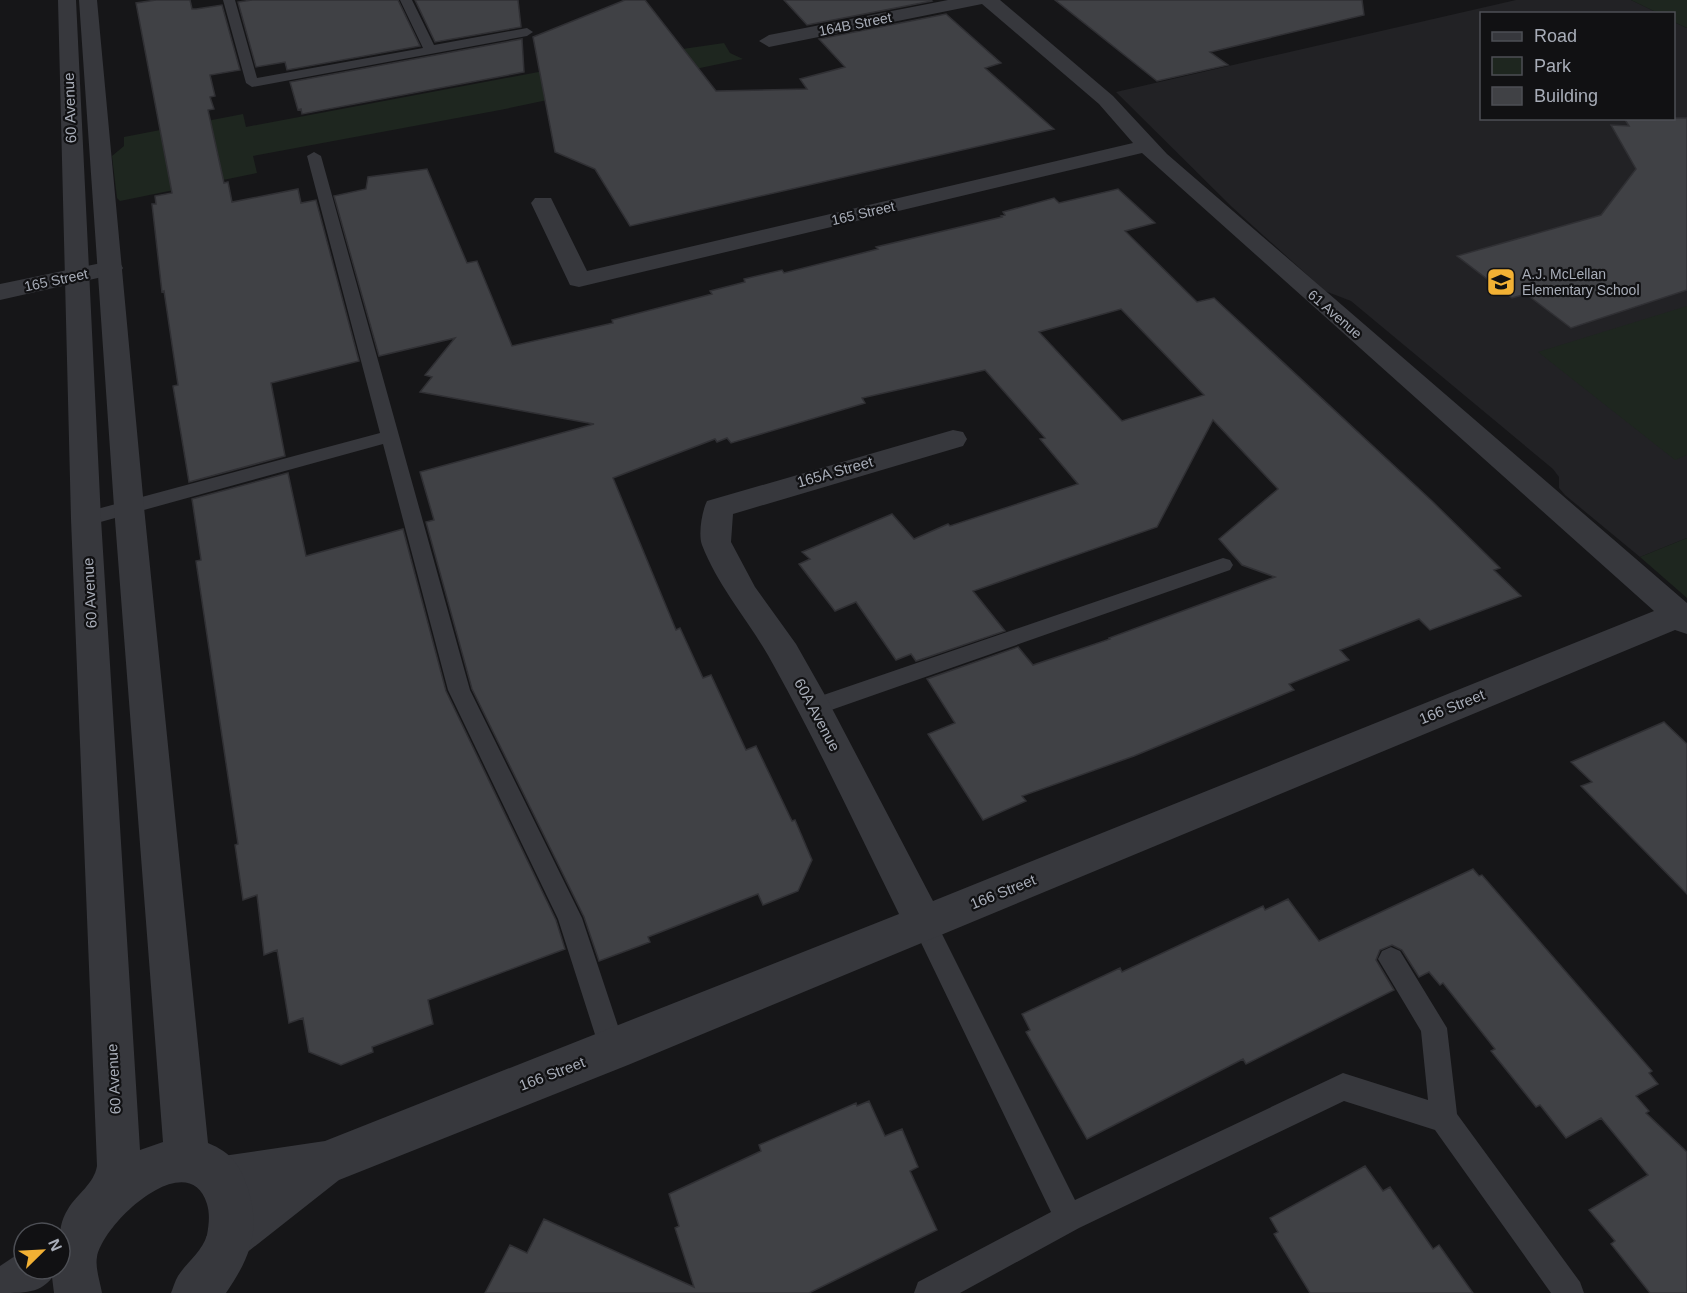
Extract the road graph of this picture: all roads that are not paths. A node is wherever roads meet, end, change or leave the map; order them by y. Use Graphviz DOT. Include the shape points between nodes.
graph roads {
  1 [pos="67,0"];
  2 [pos="88,0"];
  3 [pos="229,0"];
  4 [pos="406,0"];
  5 [pos="976,0"];
  6 [pos="989,0"];
  7 [pos="527,32"];
  8 [pos="769,41"];
  9 [pos="430,49"];
  10 [pos="1146,146"];
  11 [pos="314,156"];
  12 [pos="543,203"];
  13 [pos="111,268"];
  14 [pos="76,275"];
  15 [pos="0,292"];
  16 [pos="390,436"];
  17 [pos="953,439"];
  18 [pos="129,507"];
  19 [pos="718,508"];
  20 [pos="86,519"];
  21 [pos="1223,565"];
  22 [pos="1683,619"];
  23 [pos="814,707"];
  24 [pos="924,924"];
  25 [pos="1391,959"];
  26 [pos="613,1050"];
  27 [pos="1444,1119"];
  28 [pos="325,1162"];
  29 [pos="205,1169"];
  30 [pos="116,1186"];
  31 [pos="1069,1218"];
  32 [pos="229,1238"];
  33 [pos="72,1239"];
  34 [pos="72,1246"];
  35 [pos="18,1281"];
  36 [pos="3,1293"];
  37 [pos="78,1293"];
  38 [pos="196,1293"];
  39 [pos="929,1293"];
  40 [pos="1569,1293"];
  1 -- 14 [label="street, 60 Avenue"];
  2 -- 13 [label="street, 60 Avenue"];
  3 -- 9 [label="lane" via="252,82"];
  4 -- 9 [label="lane"];
  5 -- 8 [label="street, 164B Street"];
  6 -- 10 [label="street, 61 Avenue" via="1106,100"];
  7 -- 9 [label="lane"];
  10 -- 12 [label="street, 165 Street" via="579,280"];
  10 -- 22 [label="street, 61 Avenue"];
  11 -- 16 [label="lane"];
  13 -- 14 [label="street, 165 Street"];
  13 -- 18 [label="street, 60 Avenue"];
  14 -- 15 [label="street, 165 Street"];
  14 -- 20 [label="street, 60 Avenue"];
  16 -- 18 [label="lane"];
  16 -- 26 [label="lane" via="459,690 570,918"];
  17 -- 19 [label="street, 165A Street"];
  18 -- 20 [label="lane"];
  18 -- 29 [label="street, 60 Avenue"];
  19 -- 23 [label="street, 60A Avenue" via="716,542 743,594 784,653"];
  20 -- 30 [label="street, 60 Avenue" via="119,1166"];
  21 -- 23 [label="lane"];
  22 -- 24 [label="street, 166 Street"];
  23 -- 24 [label="street, 60A Avenue"];
  24 -- 26 [label="street, 166 Street"];
  24 -- 31 [label="lane"];
  25 -- 27 [label="lane" via="1434,1028"];
  26 -- 28 [label="street, 166 Street"];
  27 -- 31 [label="lane" via="1344,1087"];
  27 -- 40 [label="lane"];
  28 -- 29 [label="street, 166 Street"];
  28 -- 32 [label="street, 166 Street"];
  29 -- 30 [label="street, 166 Street" via="163,1162 140,1170"];
  29 -- 32 [label="street, 60 Avenue" via="231,1198 233,1224"];
  30 -- 33 [label="street, 166 Street"];
  31 -- 39 [label="lane"];
  32 -- 38 [label="street" via="225,1252"];
  34 -- 37 [label="street, 166 Street" via="73,1283"];
  35 -- 36 [label="street"];
}
